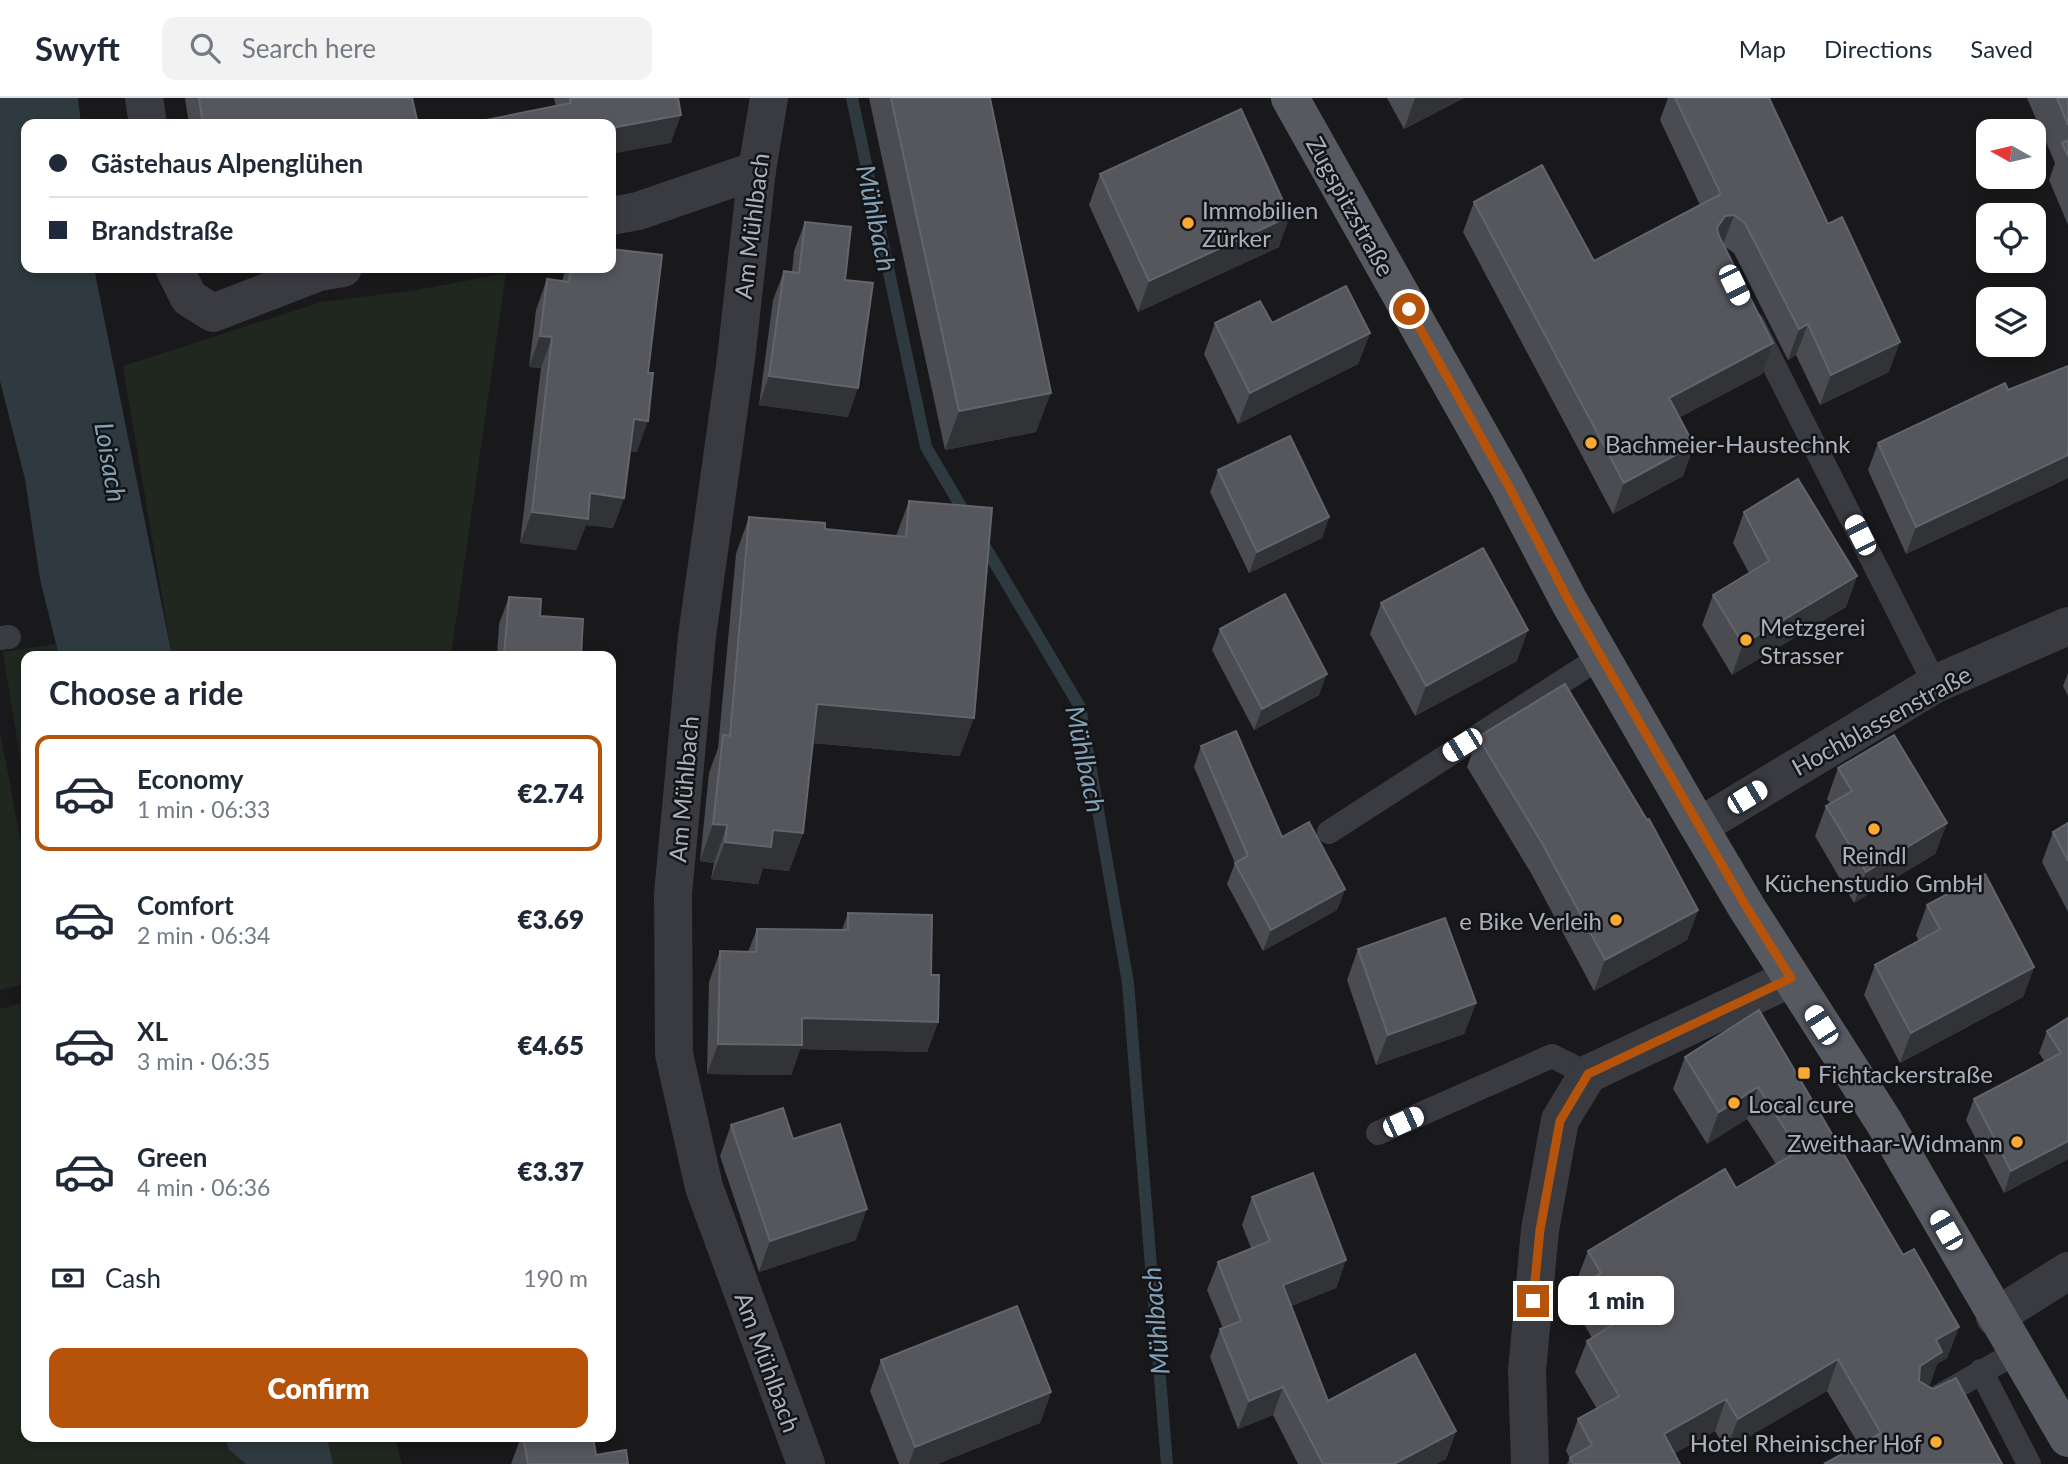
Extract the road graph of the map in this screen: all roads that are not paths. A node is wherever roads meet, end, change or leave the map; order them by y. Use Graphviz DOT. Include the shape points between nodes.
graph roads {
  1 [pos="144,98"];
  2 [pos="769,98"];
  3 [pos="1290,98"];
  4 [pos="147,119"];
  5 [pos="757,170"];
  6 [pos="616,215"];
  7 [pos="176,273"];
  8 [pos="317,273"];
  9 [pos="1740,298"];
  10 [pos="2068,626"];
  11 [pos="1602,656"];
  12 [pos="1935,684"];
  13 [pos="1700,826"];
  14 [pos="1329,832"];
  15 [pos="1791,978"];
  16 [pos="1588,1074"];
  17 [pos="1378,1133"];
  18 [pos="2068,1271"];
  19 [pos="1995,1317"];
  20 [pos="2017,1352"];
  21 [pos="1981,1371"];
  22 [pos="1921,1406"];
  23 [pos="2068,1438"];
  24 [pos="806,1464"];
  25 [pos="1530,1464"];
  26 [pos="2029,1464"];
  1 -- 4 [label="street"];
  2 -- 5 [label="street, Am Mühlbach"];
  3 -- 11 [label="main road, Zugspitzstraße"];
  5 -- 6 [label="street"];
  5 -- 24 [label="street, Am Mühlbach" via="697,636 673,894 674,1054 704,1187"];
  7 -- 8 [label="street" via="189,298 213,313"];
  9 -- 12 [label="lane"];
  10 -- 12 [label="street, Hochblassenstraße"];
  11 -- 13 [label="main road, Zugspitzstraße"];
  11 -- 14 [label="lane"];
  12 -- 13 [label="street, Hochblassenstraße"];
  13 -- 15 [label="main road, Zugspitzstraße"];
  15 -- 16 [label="street"];
  15 -- 19 [label="main road, Zugspitzstraße" via="1884,1122"];
  16 -- 17 [label="lane" via="1552,1056"];
  16 -- 25 [label="street" via="1560,1121 1540,1230 1527,1371"];
  18 -- 19 [label="street"];
  19 -- 20 [label="main road, Zugspitzstraße"];
  20 -- 21 [label="lane"];
  20 -- 23 [label="main road, Zugspitzstraße"];
  21 -- 22 [label="lane"];
  21 -- 26 [label="lane"];
}
